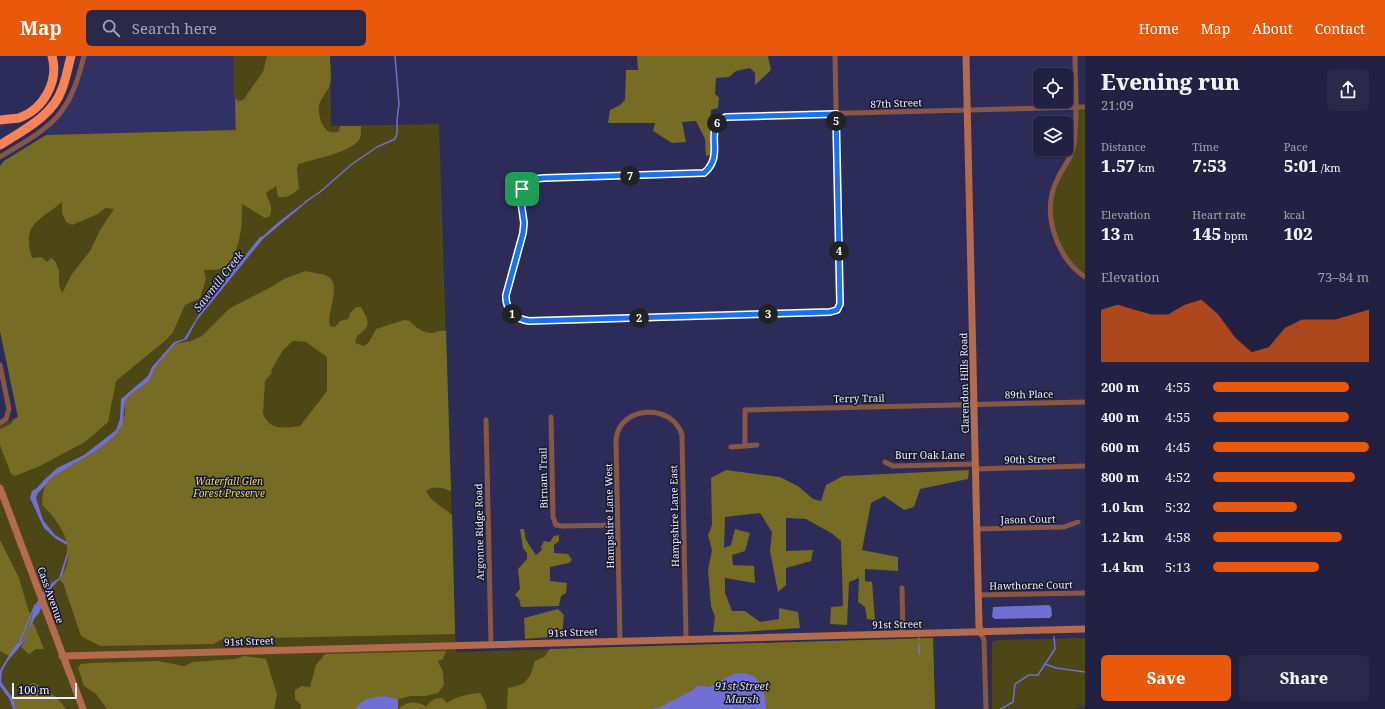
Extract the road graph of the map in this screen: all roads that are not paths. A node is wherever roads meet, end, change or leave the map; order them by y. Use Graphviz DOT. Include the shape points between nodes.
graph roads {
  1 [pos="52,56"];
  2 [pos="71,56"];
  3 [pos="84,56"];
  4 [pos="835,56"];
  5 [pos="966,56"];
  6 [pos="1075,56"];
  7 [pos="1076,108"];
  8 [pos="1085,108"];
  9 [pos="968,110"];
  10 [pos="836,114"];
  11 [pos="0,120"];
  12 [pos="0,145"];
  13 [pos="0,157"];
  14 [pos="1085,277"];
  15 [pos="0,365"];
  16 [pos="1085,402"];
  17 [pos="974,404"];
  18 [pos="651,413"];
  19 [pos="551,416"];
  20 [pos="486,420"];
  21 [pos="0,423"];
  22 [pos="757,445"];
  23 [pos="731,446"];
  24 [pos="745,446"];
  25 [pos="885,462"];
  26 [pos="1085,466"];
  27 [pos="975,467"];
  28 [pos="0,492"];
  29 [pos="1078,522"];
  30 [pos="618,525"];
  31 [pos="977,529"];
  32 [pos="902,588"];
  33 [pos="1085,593"];
  34 [pos="978,595"];
  35 [pos="1085,629"];
  36 [pos="981,632"];
  37 [pos="903,634"];
  38 [pos="686,639"];
  39 [pos="620,641"];
  40 [pos="491,644"];
  41 [pos="62,656"];
  42 [pos="82,709"];
  43 [pos="986,709"];
  1 -- 11 [label="highway" via="53,79 46,96 19,118"];
  2 -- 12 [label="highway" via="62,90 50,108 43,116"];
  3 -- 13 [label="street" via="76,85 60,114 44,128"];
  4 -- 10 [label="street"];
  5 -- 9 [label="main road, Clarendon Hills Road"];
  6 -- 7 [label="street"];
  7 -- 8 [label="street, 87th Street"];
  7 -- 9 [label="street, 87th Street"];
  7 -- 14 [label="street" via="1074,146 1056,180 1050,209 1060,249 1070,265"];
  9 -- 10 [label="street, 87th Street"];
  9 -- 17 [label="main road, Clarendon Hills Road"];
  10 -- 10 [label="street, 87th Street" via="726,117 719,120 714,130 715,158 710,169 704,173 544,178 526,183 520,195 523,233 506,298 512,314 523,320 837,310 840,304"];
  15 -- 21 [label="street" via="9,409 6,419"];
  16 -- 17 [label="street, 89th Place"];
  17 -- 24 [label="street, Terry Trail" via="745,410"];
  17 -- 27 [label="main road, Clarendon Hills Road"];
  18 -- 30 [label="street, Hampshire Lane West" via="631,416 624,421 618,432"];
  18 -- 38 [label="street, Hampshire Lane East" via="662,414 674,420 682,435"];
  19 -- 30 [label="street, Birnam Trail" via="553,517 556,525"];
  20 -- 40 [label="street, Argonne Ridge Road"];
  22 -- 24 [label="street"];
  23 -- 24 [label="street"];
  25 -- 27 [label="street, Burr Oak Lane" via="893,466"];
  26 -- 27 [label="street, 90th Street"];
  27 -- 31 [label="main road, Clarendon Hills Road"];
  28 -- 41 [label="main road, Cass Avenue"];
  29 -- 31 [label="street, Jason Court" via="1064,527"];
  30 -- 39 [label="street, Hampshire Lane West"];
  31 -- 34 [label="main road, Clarendon Hills Road"];
  32 -- 37 [label="street"];
  33 -- 34 [label="street, Hawthorne Court"];
  34 -- 36 [label="main road, Clarendon Hills Road"];
  35 -- 36 [label="main road, 91st Street"];
  36 -- 37 [label="main road, 91st Street"];
  36 -- 43 [label="street, Clarendon Hills Road" via="984,640"];
  37 -- 38 [label="main road, 91st Street"];
  38 -- 39 [label="main road, 91st Street"];
  39 -- 40 [label="main road, 91st Street"];
  40 -- 41 [label="main road, 91st Street"];
  41 -- 42 [label="main road, Cass Avenue"];
}
